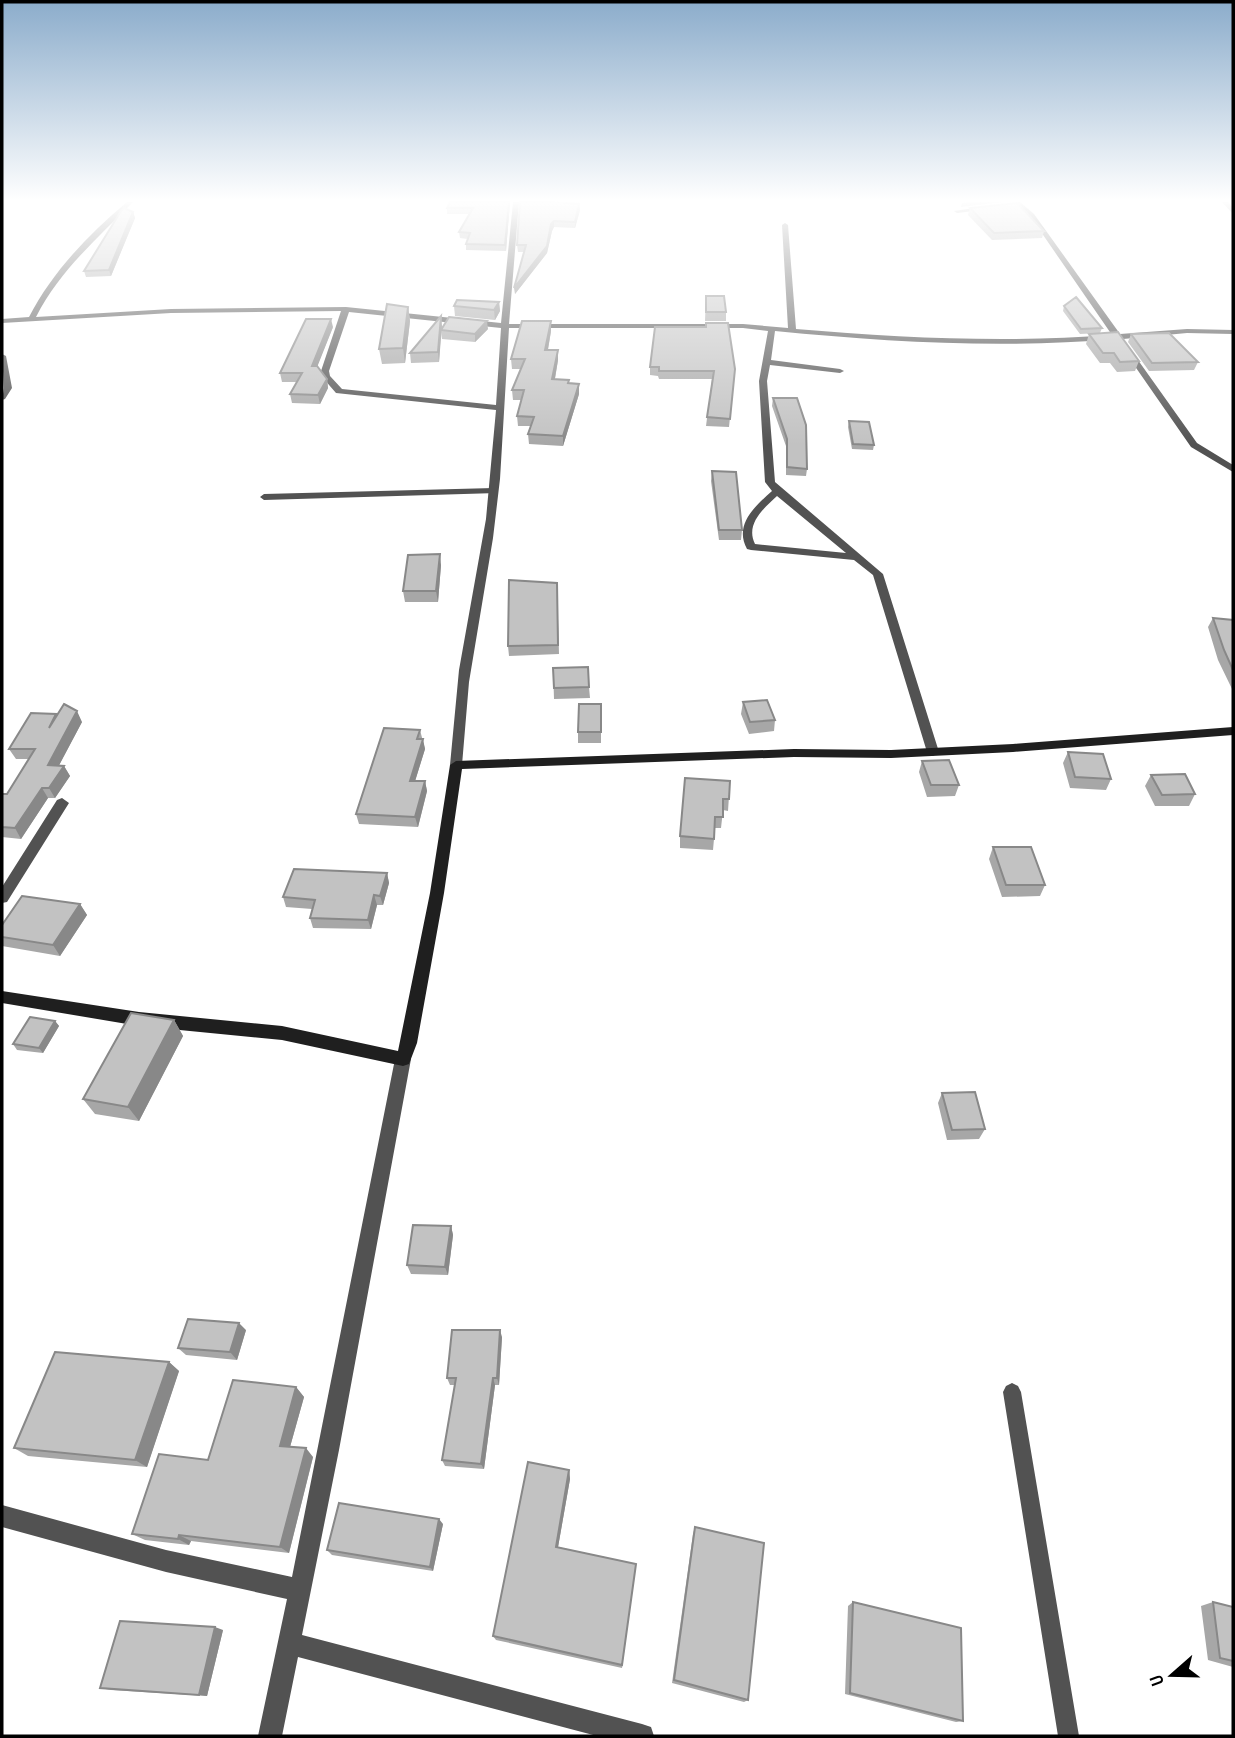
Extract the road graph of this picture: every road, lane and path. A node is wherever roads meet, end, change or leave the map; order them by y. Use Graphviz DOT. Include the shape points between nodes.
graph roads {
  1 [pos="54,283"];
  2 [pos="508,283"];
  3 [pos="789,283"];
  4 [pos="1081,283"];
  5 [pos="346,309"];
  6 [pos="31,320"];
  7 [pos="2,321"];
  8 [pos="506,326"];
  9 [pos="772,327"];
  10 [pos="792,330"];
  11 [pos="1233,332"];
  12 [pos="1120,338"];
  13 [pos="2,356"];
  14 [pos="767,362"];
  15 [pos="840,371"];
  16 [pos="2,397"];
  17 [pos="499,408"];
  18 [pos="1233,469"];
  19 [pos="494,491"];
  20 [pos="777,491"];
  21 [pos="264,497"];
  22 [pos="858,557"];
  23 [pos="1233,731"];
  24 [pos="933,752"];
  25 [pos="456,765"];
  26 [pos="62,803"];
  27 [pos="2,898"];
  28 [pos="2,997"];
  29 [pos="403,1059"];
  30 [pos="1012,1392"];
  31 [pos="2,1516"];
  32 [pos="299,1591"];
  33 [pos="288,1643"];
  34 [pos="270,1736"];
  35 [pos="642,1736"];
  36 [pos="1069,1736"];
  1 -- 6 [label="street"];
  2 -- 8 [label="street"];
  3 -- 10 [label="street"];
  4 -- 12 [label="street"];
  5 -- 6 [label="street" via="171,311"];
  5 -- 8 [label="street"];
  5 -- 17 [label="street" via="325,370 339,391"];
  6 -- 7 [label="street"];
  8 -- 9 [label="street"];
  8 -- 17 [label="street"];
  9 -- 10 [label="street"];
  9 -- 14 [label="street"];
  10 -- 12 [label="street" via="960,342"];
  11 -- 12 [label="street"];
  12 -- 18 [label="street" via="1194,445"];
  13 -- 16 [label="street" via="8,388"];
  14 -- 15 [label="street"];
  14 -- 20 [label="street" via="763,381 770,482"];
  17 -- 19 [label="street"];
  19 -- 21 [label="lane"];
  19 -- 25 [label="street" via="465,672"];
  20 -- 22 [label="street"];
  20 -- 22 [label="street" via="750,518 747,541 751,547"];
  22 -- 24 [label="street" via="878,574"];
  23 -- 24 [label="street"];
  24 -- 25 [label="street"];
  25 -- 29 [label="street" via="437,893"];
  26 -- 27 [label="street"];
  28 -- 29 [label="street" via="139,1019 282,1033"];
  29 -- 32 [label="street"];
  30 -- 36 [label="lane"];
  31 -- 32 [label="street"];
  32 -- 33 [label="street"];
  33 -- 34 [label="street"];
  33 -- 35 [label="street"];
}
